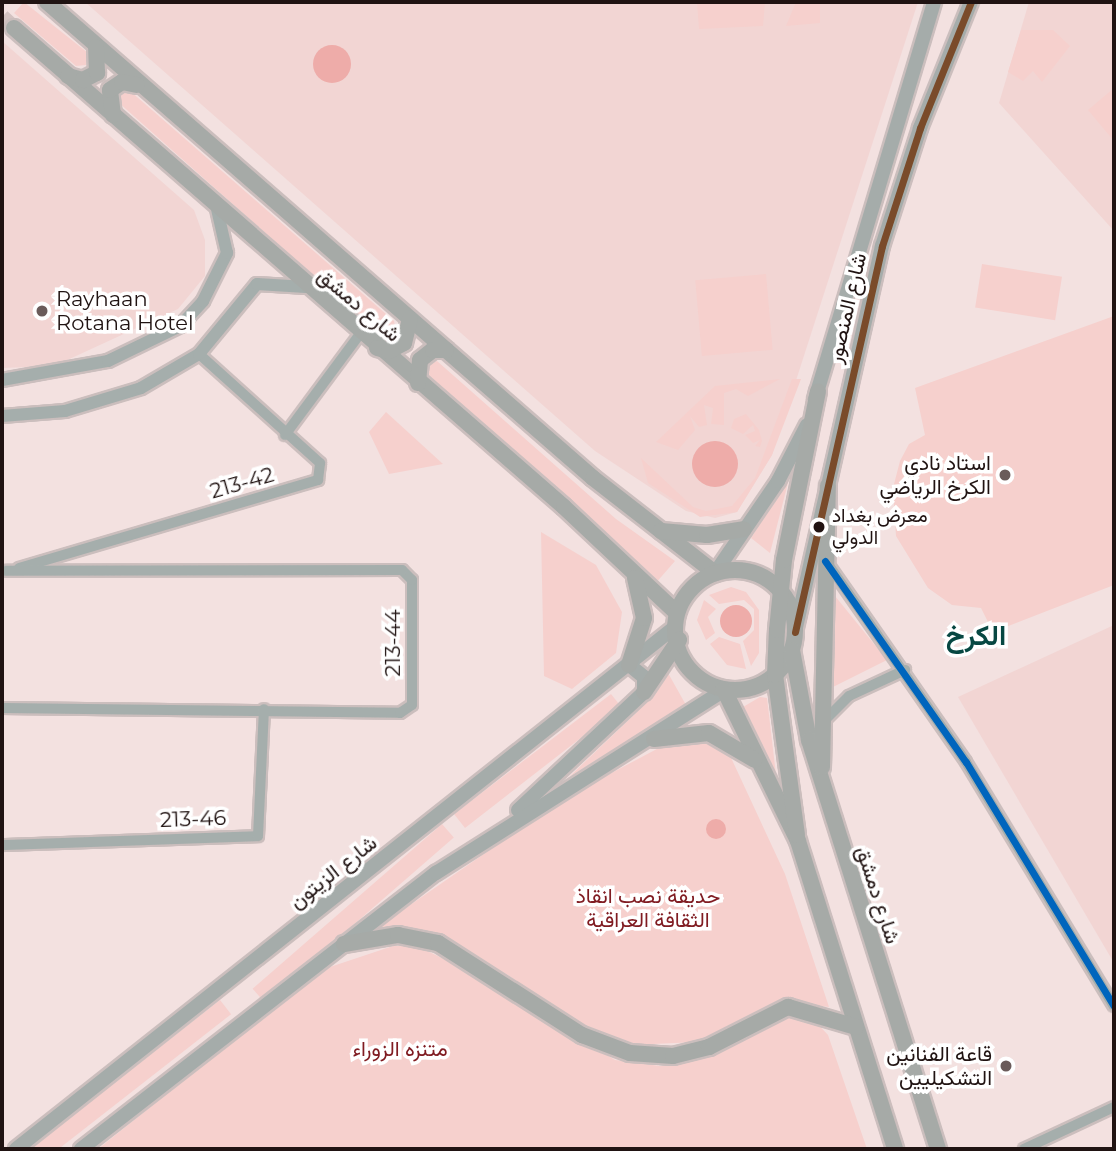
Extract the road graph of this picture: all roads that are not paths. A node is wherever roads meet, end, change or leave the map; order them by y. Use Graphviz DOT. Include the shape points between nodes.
graph roads {
  1 [pos="47,2"];
  2 [pos="934,2"];
  3 [pos="971,2"];
  4 [pos="15,28"];
  5 [pos="96,47"];
  6 [pos="68,76"];
  7 [pos="139,87"];
  8 [pos="117,120"];
  9 [pos="217,209"];
  10 [pos="306,287"];
  11 [pos="410,319"];
  12 [pos="360,334"];
  13 [pos="377,348"];
  14 [pos="446,350"];
  15 [pos="199,354"];
  16 [pos="2,380"];
  17 [pos="418,383"];
  18 [pos="818,391"];
  19 [pos="2,416"];
  20 [pos="285,435"];
  21 [pos="828,485"];
  22 [pos="744,528"];
  23 [pos="659,530"];
  24 [pos="692,556"];
  25 [pos="825,561"];
  26 [pos="4,571"];
  27 [pos="633,573"];
  28 [pos="715,573"];
  29 [pos="693,586"];
  30 [pos="780,590"];
  31 [pos="676,620"];
  32 [pos="795,632"];
  33 [pos="677,646"];
  34 [pos="792,650"];
  35 [pos="629,666"];
  36 [pos="905,670"];
  37 [pos="775,676"];
  38 [pos="724,690"];
  39 [pos="644,692"];
  40 [pos="2,708"];
  41 [pos="264,709"];
  42 [pos="821,726"];
  43 [pos="654,739"];
  44 [pos="756,761"];
  45 [pos="822,783"];
  46 [pos="501,826"];
  47 [pos="798,841"];
  48 [pos="2,845"];
  49 [pos="344,944"];
  50 [pos="1114,1006"];
  51 [pos="856,1027"];
  52 [pos="1114,1107"];
  53 [pos="16,1149"];
  54 [pos="81,1149"];
  55 [pos="895,1149"];
  56 [pos="938,1149"];
  57 [pos="1024,1149"];
  1 -- 5 [label="main road, شارع دمشق"];
  2 -- 18 [label="main road, شارع المنصور"];
  3 -- 21 [label="main road, شارع المنصور" via="920,128 882,246"];
  4 -- 6 [label="main road, شارع دمشق"];
  5 -- 6 [label="main road" via="97,74 83,80"];
  5 -- 7 [label="main road, شارع دمشق"];
  6 -- 8 [label="main road, شارع دمشق"];
  7 -- 8 [label="main road" via="125,82 110,90 107,103"];
  7 -- 11 [label="main road, شارع دمشق"];
  8 -- 9 [label="main road, شارع دمشق"];
  9 -- 10 [label="main road, شارع دمشق"];
  9 -- 16 [label="street" via="227,253 203,301 180,326 108,361"];
  10 -- 12 [label="main road, شارع دمشق"];
  10 -- 15 [label="street" via="257,284"];
  11 -- 13 [label="main road" via="404,343 389,351"];
  11 -- 14 [label="main road, شارع دمشق"];
  12 -- 13 [label="main road, شارع دمشق"];
  12 -- 20 [label="street"];
  13 -- 17 [label="main road, شارع دمشق"];
  14 -- 17 [label="main road" via="433,350 421,360"];
  14 -- 23 [label="main road, شارع دمشق"];
  15 -- 19 [label="street" via="170,374 102,402"];
  15 -- 20 [label="street, 213-42"];
  17 -- 27 [label="main road, شارع دمشق"];
  18 -- 22 [label="main road, شارع المنصور" via="802,438"];
  18 -- 30 [label="main road"];
  20 -- 26 [label="street, 213-42" via="320,463 318,480"];
  21 -- 25 [label="main road"];
  21 -- 32 [label="main road, شارع المنصور"];
  22 -- 23 [label="main road" via="707,536"];
  22 -- 28 [label="main road, شارع المنصور"];
  23 -- 24 [label="main road, شارع دمشق"];
  24 -- 28 [label="main road, شارع دمشق"];
  24 -- 29 [label="main road"];
  25 -- 36 [label="street"];
  25 -- 42 [label="main road"];
  26 -- 41 [label="street, 213-44" via="409,573 407,711"];
  27 -- 31 [label="main road, شارع دمشق"];
  27 -- 35 [label="main road" via="644,618"];
  28 -- 29 [label="main road"];
  28 -- 30 [label="main road" via="752,572"];
  29 -- 31 [label="main road"];
  29 -- 33 [label="main road"];
  30 -- 32 [label="main road"];
  30 -- 37 [label="main road"];
  31 -- 33 [label="main road"];
  31 -- 35 [label="main road, شارع الزيتون"];
  32 -- 34 [label="main road"];
  33 -- 38 [label="main road" via="694,675"];
  33 -- 39 [label="main road"];
  34 -- 37 [label="main road"];
  34 -- 45 [label="main road, شارع دمشق"];
  35 -- 39 [label="main road" via="644,677"];
  35 -- 53 [label="main road, شارع الزيتون"];
  36 -- 42 [label="street" via="849,696"];
  36 -- 50 [label="street"];
  37 -- 38 [label="main road" via="752,688"];
  37 -- 47 [label="main road"];
  38 -- 43 [label="main road"];
  38 -- 44 [label="main road"];
  39 -- 46 [label="main road"];
  40 -- 41 [label="street, 213-44"];
  41 -- 48 [label="street, 213-46" via="258,836"];
  42 -- 45 [label="main road"];
  43 -- 44 [label="main road" via="709,733"];
  43 -- 46 [label="main road"];
  44 -- 47 [label="main road"];
  45 -- 56 [label="main road, شارع دمشق"];
  46 -- 49 [label="main road"];
  47 -- 51 [label="main road"];
  49 -- 51 [label="main road" via="398,935 438,943 582,1035 630,1053 673,1056 709,1047 788,1007"];
  49 -- 54 [label="main road"];
  51 -- 55 [label="main road"];
  52 -- 57 [label="street"];
}
